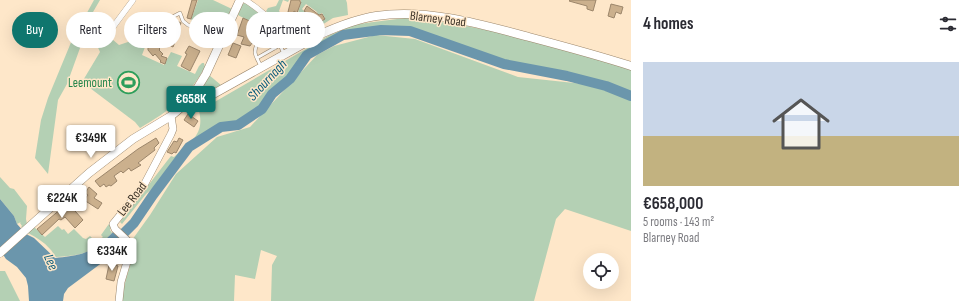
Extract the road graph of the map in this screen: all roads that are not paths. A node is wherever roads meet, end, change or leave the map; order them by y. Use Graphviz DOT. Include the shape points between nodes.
graph roads {
  1 [pos="133,0"];
  2 [pos="240,0"];
  3 [pos="245,0"];
  4 [pos="235,12"];
  5 [pos="260,12"];
  6 [pos="181,16"];
  7 [pos="116,23"];
  8 [pos="189,25"];
  9 [pos="218,48"];
  10 [pos="255,48"];
  11 [pos="275,48"];
  12 [pos="282,48"];
  13 [pos="285,54"];
  14 [pos="256,58"];
  15 [pos="631,66"];
  16 [pos="262,68"];
  17 [pos="190,100"];
  18 [pos="171,116"];
  19 [pos="45,196"];
  20 [pos="53,205"];
  21 [pos="0,253"];
  22 [pos="119,301"];
  1 -- 7 [label="street"];
  2 -- 4 [label="main road"];
  3 -- 5 [label="street"];
  6 -- 8 [label="lane"];
  9 -- 17 [label="main road"];
  10 -- 14 [label="lane"];
  11 -- 14 [label="lane"];
  12 -- 13 [label="lane"];
  13 -- 15 [label="main road, Blarney Road" via="347,23 378,16 408,15 481,24"];
  13 -- 16 [label="main road, Blarney Road"];
  14 -- 16 [label="lane"];
  16 -- 17 [label="main road, Blarney Road" via="208,97 194,103"];
  17 -- 18 [label="main road"];
  18 -- 20 [label="main road" via="104,160"];
  18 -- 22 [label="street, Lee Road" via="173,129 165,147 143,187 113,224 132,245 121,282"];
  19 -- 20 [label="lane"];
  20 -- 21 [label="main road"];
}
